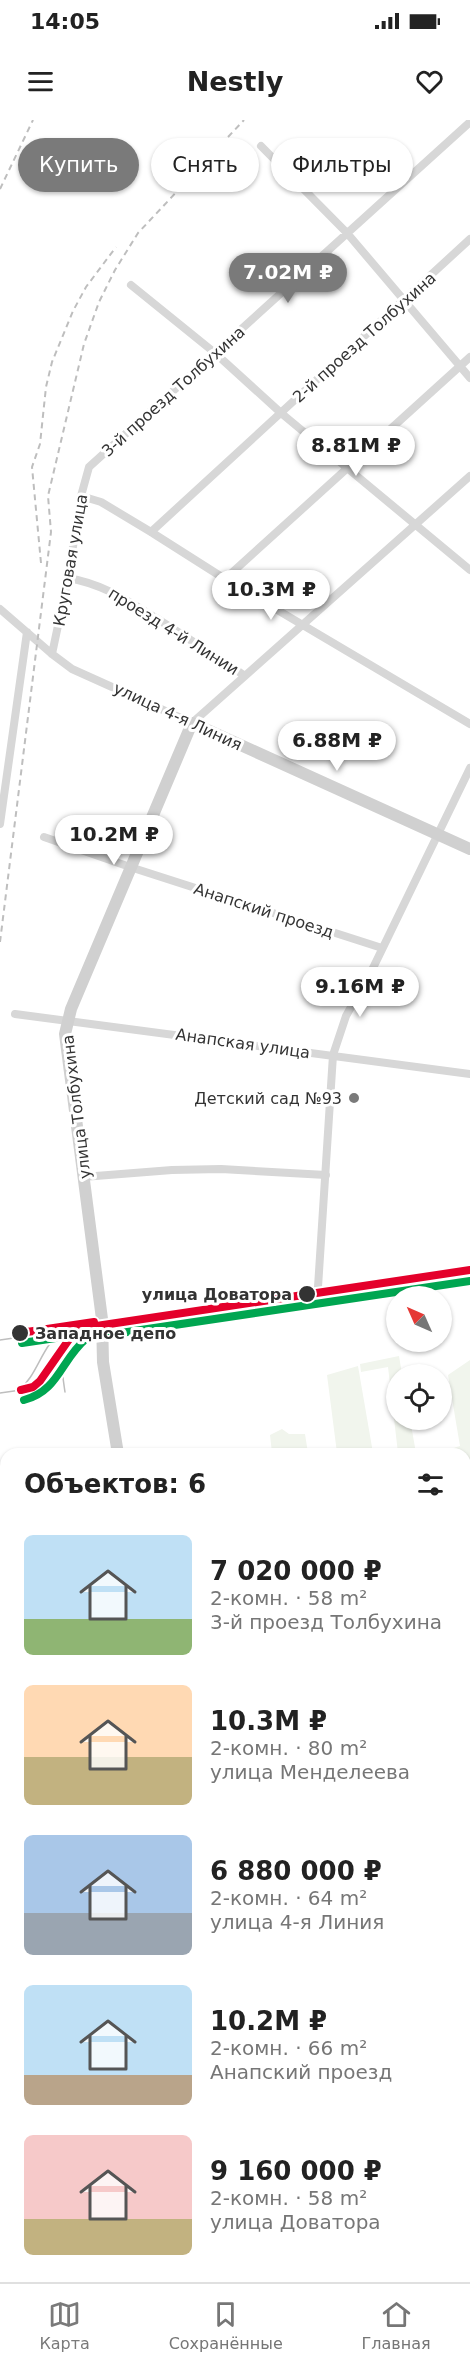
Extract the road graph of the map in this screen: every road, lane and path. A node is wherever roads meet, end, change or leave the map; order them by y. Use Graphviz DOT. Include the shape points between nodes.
graph roads {
  1 [pos="470,122"];
  2 [pos="261,146"];
  3 [pos="347,233"];
  4 [pos="470,239"];
  5 [pos="131,285"];
  6 [pos="404,302"];
  7 [pos="215,352"];
  8 [pos="470,357"];
  9 [pos="460,366"];
  10 [pos="470,378"];
  11 [pos="280,413"];
  12 [pos="89,467"];
  13 [pos="347,468"];
  14 [pos="470,476"];
  15 [pos="81,496"];
  16 [pos="417,524"];
  17 [pos="151,532"];
  18 [pos="470,570"];
  19 [pos="68,578"];
  20 [pos="225,579"];
  21 [pos="0,609"];
  22 [pos="303,624"];
  23 [pos="27,632"];
  24 [pos="52,654"];
  25 [pos="245,676"];
  26 [pos="192,723"];
  27 [pos="470,724"];
  28 [pos="470,768"];
  29 [pos="0,824"];
  30 [pos="436,834"];
  31 [pos="44,837"];
  32 [pos="470,849"];
  33 [pos="130,867"];
  34 [pos="382,948"];
  35 [pos="15,1014"];
  36 [pos="68,1020"];
  37 [pos="333,1055"];
  38 [pos="470,1074"];
  39 [pos="326,1175"];
  40 [pos="83,1177"];
  41 [pos="318,1287"];
  42 [pos="117,1448"];
  1 -- 3 [label="street, 3-й проезд Толбухина"];
  2 -- 3 [label="street"];
  3 -- 6 [label="street"];
  3 -- 7 [label="street, 3-й проезд Толбухина"];
  4 -- 6 [label="street, 2-й проезд Толбухина"];
  5 -- 7 [label="street"];
  6 -- 9 [label="street"];
  6 -- 11 [label="street, 2-й проезд Толбухина"];
  7 -- 11 [label="street"];
  7 -- 12 [label="street, 3-й проезд Толбухина"];
  8 -- 9 [label="street"];
  9 -- 10 [label="street"];
  9 -- 13 [label="street"];
  11 -- 13 [label="street"];
  11 -- 17 [label="street, 2-й проезд Толбухина"];
  12 -- 15 [label="street, Круговая улица"];
  13 -- 16 [label="street"];
  13 -- 20 [label="street"];
  14 -- 16 [label="street, улица Толбухина"];
  15 -- 17 [label="street" via="101,502"];
  15 -- 19 [label="street, Круговая улица"];
  16 -- 18 [label="street"];
  16 -- 22 [label="street, улица Толбухина"];
  17 -- 20 [label="street"];
  19 -- 24 [label="street, Круговая улица"];
  19 -- 25 [label="street, проезд 4-й Линии" via="106,588"];
  20 -- 22 [label="street"];
  21 -- 23 [label="street, улица 4-я Линия"];
  22 -- 25 [label="street, улица Толбухина"];
  22 -- 27 [label="street"];
  23 -- 24 [label="street, улица 4-я Линия"];
  23 -- 29 [label="street, Круговая улица"];
  24 -- 26 [label="street, улица 4-я Линия" via="72,669"];
  25 -- 26 [label="street, улица Толбухина"];
  26 -- 30 [label="street, улица 4-я Линия"];
  26 -- 33 [label="street, улица Толбухина"];
  28 -- 30 [label="street"];
  30 -- 32 [label="street, улица 4-я Линия"];
  30 -- 34 [label="street"];
  31 -- 33 [label="street, Анапский проезд"];
  33 -- 34 [label="street, Анапский проезд"];
  33 -- 36 [label="street, улица Толбухина"];
  34 -- 37 [label="street" via="346,1016"];
  35 -- 36 [label="street, Анапская улица"];
  36 -- 37 [label="street, Анапская улица"];
  36 -- 40 [label="street, улица Толбухина" via="65,1034"];
  37 -- 38 [label="street, Анапская улица"];
  37 -- 39 [label="street"];
  39 -- 40 [label="street" via="221,1169"];
  39 -- 41 [label="street"];
  40 -- 42 [label="street, улица Толбухина" via="102,1319 103,1362"];
}
